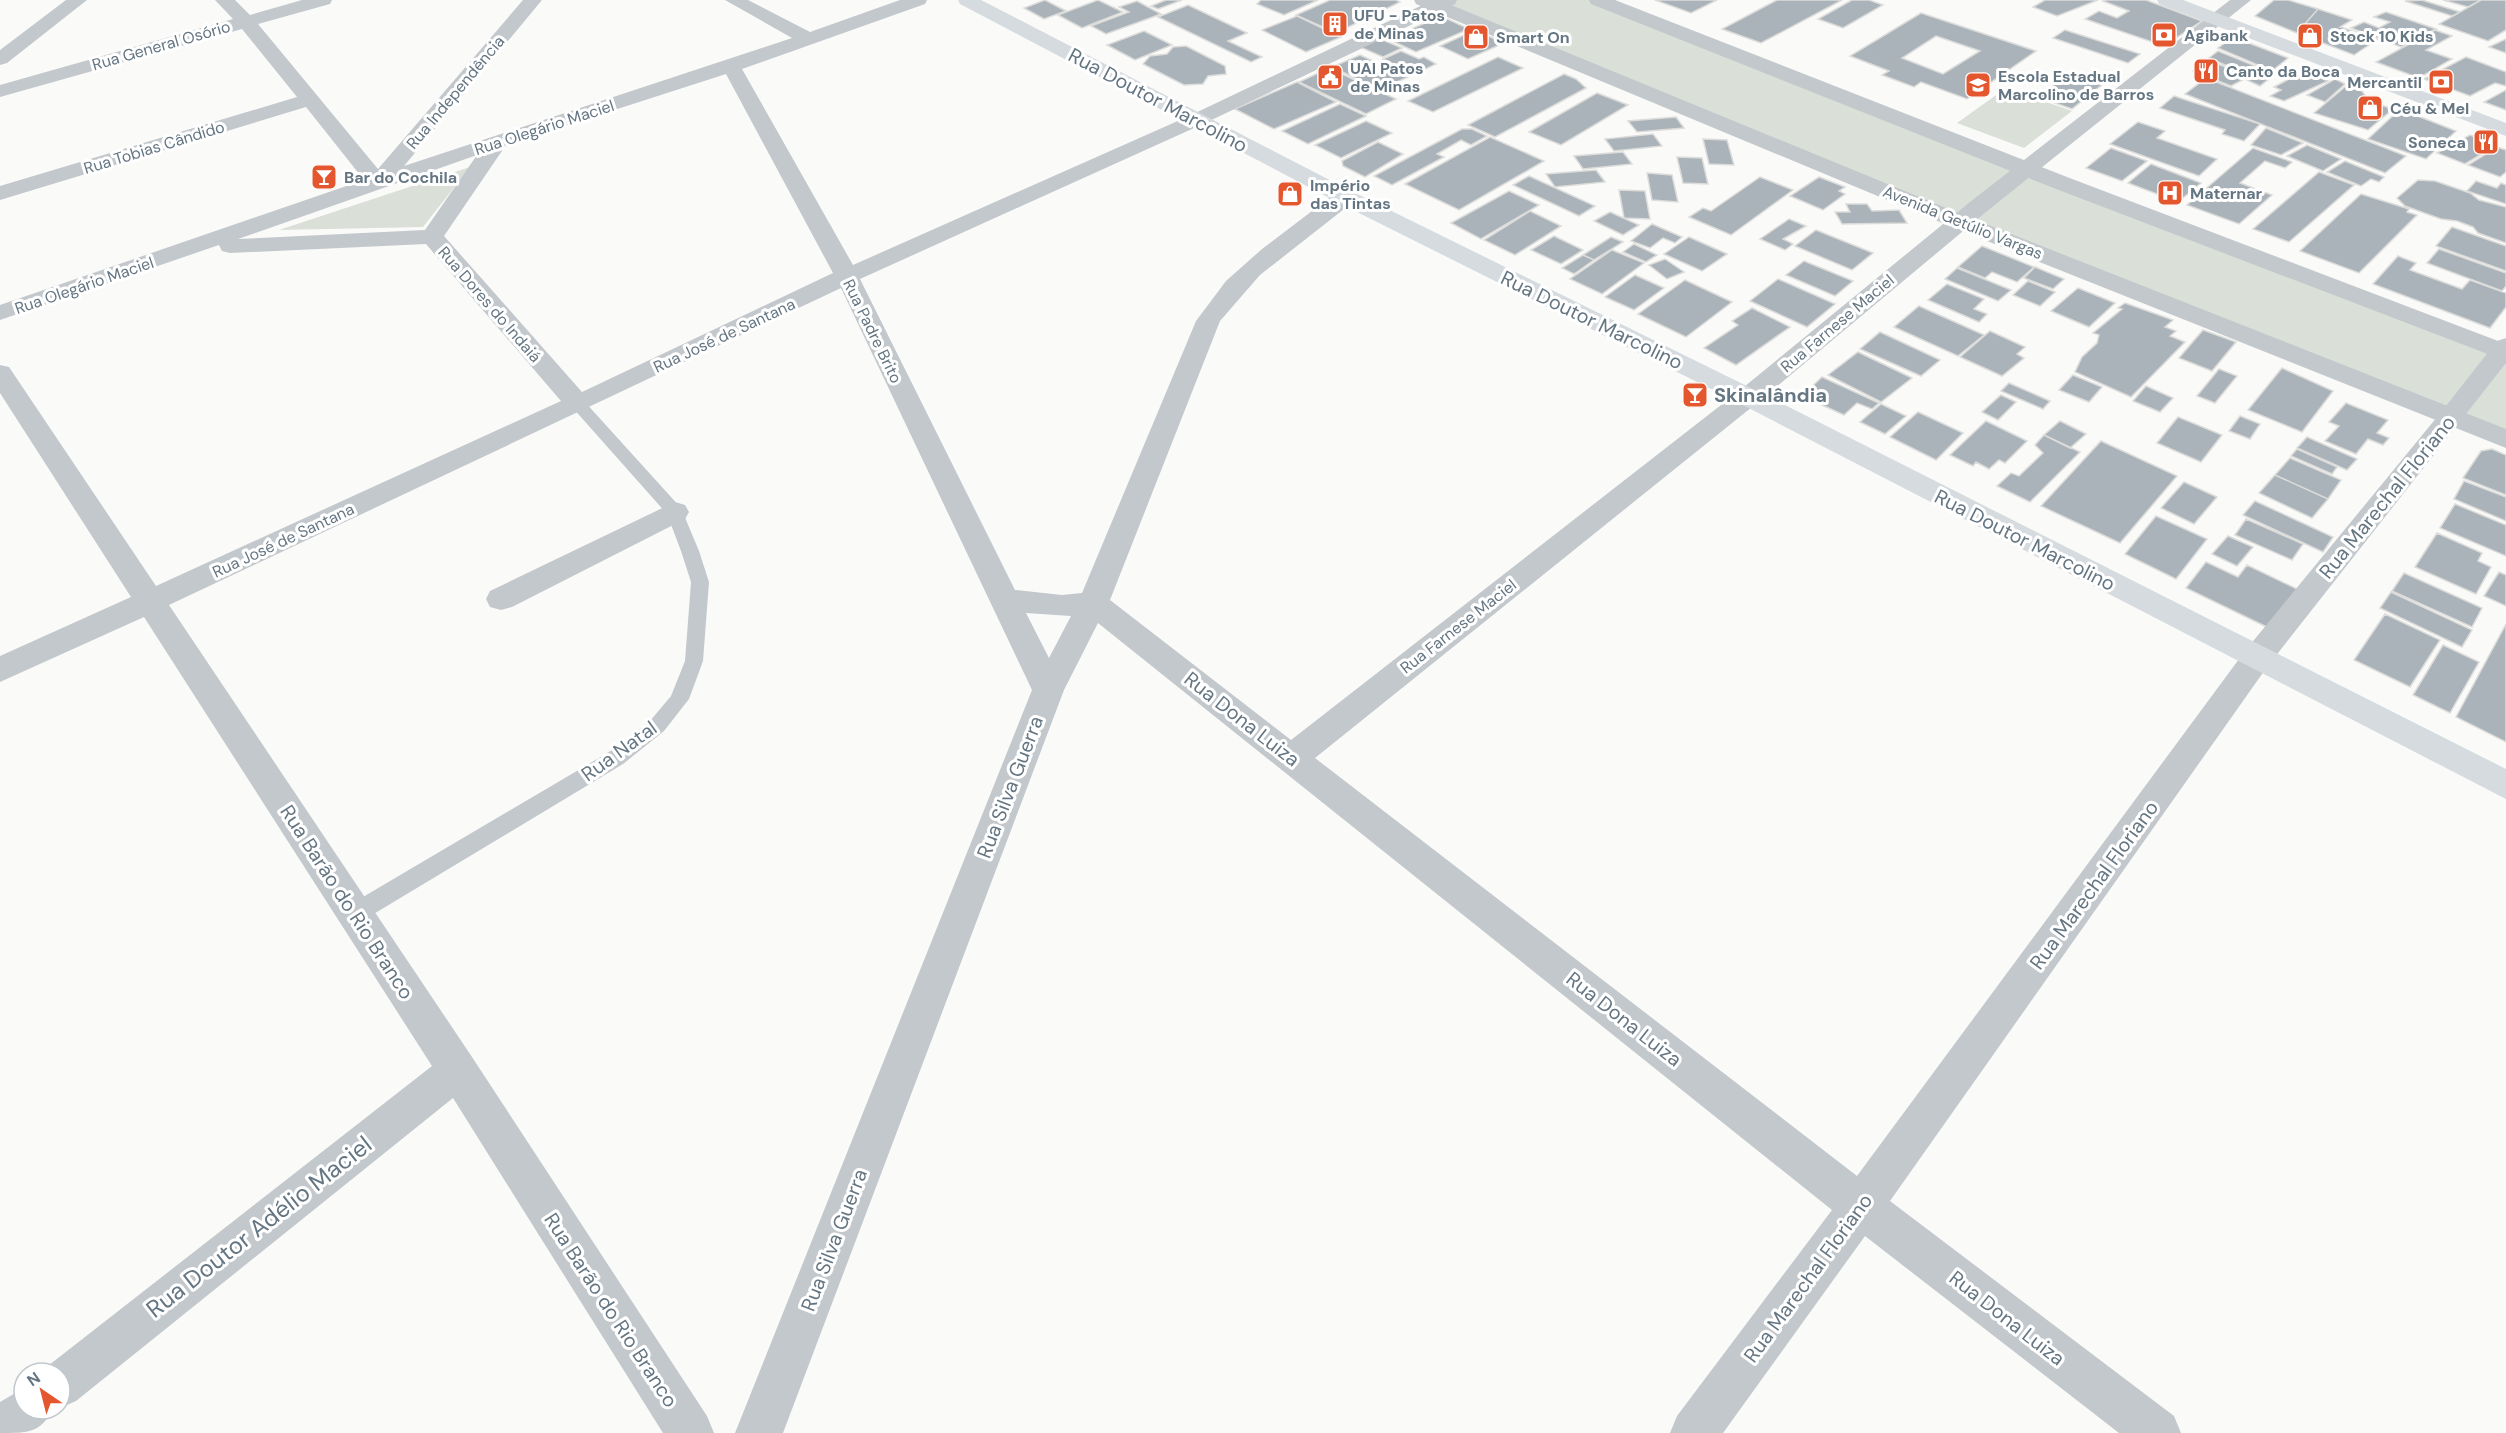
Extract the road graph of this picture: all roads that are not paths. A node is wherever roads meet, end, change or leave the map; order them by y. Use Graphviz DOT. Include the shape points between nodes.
graph roads {
  1 [pos="78,0"];
  2 [pos="224,0"];
  3 [pos="323,0"];
  4 [pos="533,0"];
  5 [pos="735,0"];
  6 [pos="918,0"];
  7 [pos="967,0"];
  8 [pos="1598,0"];
  9 [pos="2166,0"];
  10 [pos="2242,0"];
  11 [pos="1436,2"];
  12 [pos="2216,20"];
  13 [pos="246,21"];
  14 [pos="809,39"];
  15 [pos="0,59"];
  16 [pos="731,66"];
  17 [pos="0,91"];
  18 [pos="308,100"];
  19 [pos="1196,120"];
  20 [pos="2506,130"];
  21 [pos="498,141"];
  22 [pos="2026,169"];
  23 [pos="378,183"];
  24 [pos="0,193"];
  25 [pos="1345,197"];
  26 [pos="1960,222"];
  27 [pos="432,237"];
  28 [pos="193,248"];
  29 [pos="847,276"];
  30 [pos="0,314"];
  31 [pos="2505,350"];
  32 [pos="0,373"];
  33 [pos="1748,397"];
  34 [pos="578,404"];
  35 [pos="2452,417"];
  36 [pos="2506,439"];
  37 [pos="675,512"];
  38 [pos="501,599"];
  39 [pos="1005,600"];
  40 [pos="150,602"];
  41 [pos="1093,603"];
  42 [pos="2256,659"];
  43 [pos="0,670"];
  44 [pos="1048,690"];
  45 [pos="1292,758"];
  46 [pos="2506,785"];
  47 [pos="354,914"];
  48 [pos="458,1070"];
  49 [pos="1861,1206"];
  50 [pos="72,1376"];
  51 [pos="14,1421"];
  52 [pos="0,1432"];
  53 [pos="690,1433"];
  54 [pos="759,1433"];
  55 [pos="1694,1433"];
  56 [pos="2157,1433"];
  1 -- 15 [label="street"];
  2 -- 13 [label="street"];
  3 -- 13 [label="street, Rua General Osório"];
  4 -- 23 [label="street, Rua Independência"];
  5 -- 14 [label="street"];
  6 -- 14 [label="street, Rua Olegário Maciel"];
  7 -- 19 [label="main road, Rua Doutor Marcolino"];
  8 -- 22 [label="street"];
  9 -- 12 [label="main road"];
  10 -- 12 [label="street, Rua Farnese Maciel"];
  11 -- 19 [label="street, Rua José de Santana"];
  11 -- 26 [label="street, Avenida Getúlio Vargas"];
  12 -- 20 [label="main road"];
  12 -- 22 [label="street, Rua Farnese Maciel"];
  13 -- 17 [label="street, Rua General Osório"];
  13 -- 18 [label="street"];
  14 -- 16 [label="street, Rua Olegário Maciel"];
  16 -- 21 [label="street, Rua Olegário Maciel"];
  16 -- 29 [label="street, Rua Padre Brito"];
  18 -- 23 [label="street"];
  18 -- 24 [label="street, Rua Tobias Cândido"];
  19 -- 25 [label="main road, Rua Doutor Marcolino"];
  19 -- 29 [label="street, Rua José de Santana"];
  21 -- 23 [label="street, Rua Olegário Maciel"];
  21 -- 27 [label="street, Rua Dores do Indaiá"];
  22 -- 26 [label="street, Rua Farnese Maciel"];
  22 -- 31 [label="street"];
  23 -- 28 [label="street, Rua Olegário Maciel"];
  25 -- 33 [label="main road, Rua Doutor Marcolino"];
  25 -- 41 [label="street, Rua Silva Guerra" via="1220,301 1208,321"];
  26 -- 33 [label="street, Rua Farnese Maciel"];
  26 -- 35 [label="street, Avenida Getúlio Vargas"];
  27 -- 28 [label="street"];
  27 -- 34 [label="street, Rua Dores do Indaiá"];
  28 -- 30 [label="street, Rua Olegário Maciel"];
  29 -- 34 [label="street, Rua José de Santana"];
  29 -- 39 [label="street, Rua Padre Brito"];
  31 -- 35 [label="street, Rua Marechal Floriano"];
  32 -- 40 [label="street, Rua Barão do Rio Branco"];
  33 -- 42 [label="main road, Rua Doutor Marcolino"];
  33 -- 45 [label="street, Rua Farnese Maciel"];
  34 -- 37 [label="lane, Rua Natal"];
  34 -- 40 [label="street, Rua José de Santana"];
  35 -- 36 [label="street, Avenida Getúlio Vargas"];
  35 -- 42 [label="street, Rua Marechal Floriano"];
  37 -- 38 [label="street"];
  37 -- 47 [label="lane, Rua Natal" via="700,582 694,661 679,699 657,726 616,758"];
  39 -- 41 [label="street" via="1062,606"];
  39 -- 44 [label="street, Rua Padre Brito"];
  40 -- 43 [label="street, Rua José de Santana"];
  40 -- 47 [label="street, Rua Barão do Rio Branco"];
  41 -- 44 [label="street, Rua Silva Guerra"];
  41 -- 45 [label="street, Rua Dona Luiza"];
  42 -- 46 [label="main road, Rua Doutor Marcolino"];
  42 -- 49 [label="street, Rua Marechal Floriano"];
  44 -- 54 [label="street, Rua Silva Guerra"];
  45 -- 49 [label="street, Rua Dona Luiza"];
  47 -- 48 [label="street, Rua Barão do Rio Branco"];
  48 -- 50 [label="street, Rua Doutor Adélio Maciel"];
  48 -- 53 [label="street, Rua Barão do Rio Branco"];
  49 -- 55 [label="street, Rua Marechal Floriano"];
  49 -- 56 [label="street, Rua Dona Luiza"];
  51 -- 52 [label="street"];
}
